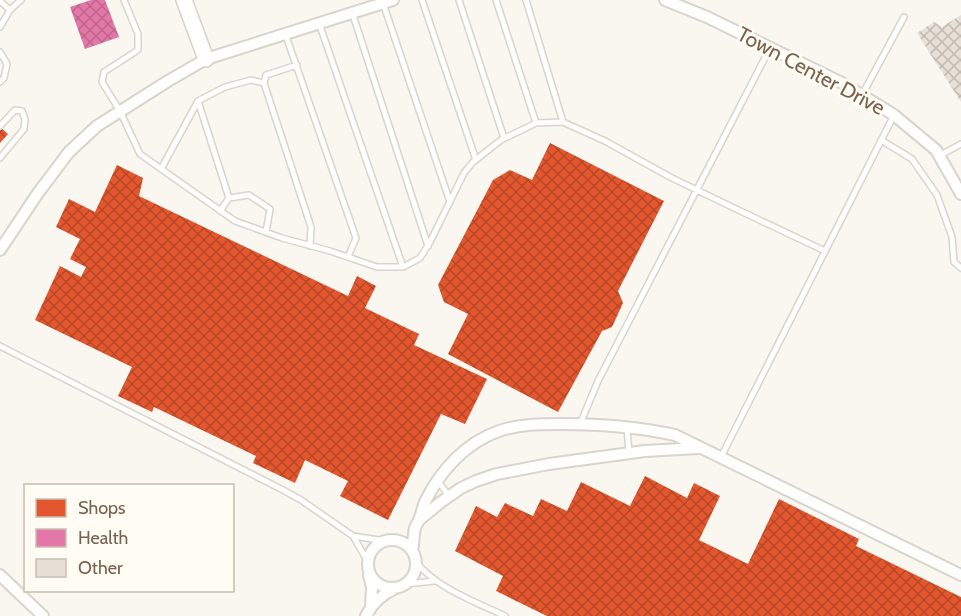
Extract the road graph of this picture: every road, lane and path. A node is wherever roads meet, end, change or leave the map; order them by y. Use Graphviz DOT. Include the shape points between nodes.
graph roads {
  1 [pos="21,0"];
  2 [pos="124,0"];
  3 [pos="184,0"];
  4 [pos="422,0"];
  5 [pos="459,0"];
  6 [pos="496,0"];
  7 [pos="526,0"];
  8 [pos="665,0"];
  9 [pos="0,1"];
  10 [pos="388,2"];
  11 [pos="10,10"];
  12 [pos="352,12"];
  13 [pos="904,17"];
  14 [pos="318,23"];
  15 [pos="0,27"];
  16 [pos="285,33"];
  17 [pos="770,47"];
  18 [pos="0,52"];
  19 [pos="206,59"];
  20 [pos="297,65"];
  21 [pos="0,82"];
  22 [pos="264,83"];
  23 [pos="862,95"];
  24 [pos="198,100"];
  25 [pos="120,111"];
  26 [pos="894,115"];
  27 [pos="563,122"];
  28 [pos="536,123"];
  29 [pos="0,126"];
  30 [pos="504,138"];
  31 [pos="881,141"];
  32 [pos="961,144"];
  33 [pos="939,156"];
  34 [pos="0,158"];
  35 [pos="476,160"];
  36 [pos="161,169"];
  37 [pos="697,190"];
  38 [pos="961,194"];
  39 [pos="229,198"];
  40 [pos="450,202"];
  41 [pos="220,211"];
  42 [pos="266,232"];
  43 [pos="310,246"];
  44 [pos="428,246"];
  45 [pos="0,250"];
  46 [pos="825,250"];
  47 [pos="348,257"];
  48 [pos="403,267"];
  49 [pos="961,268"];
  50 [pos="0,346"];
  51 [pos="580,424"];
  52 [pos="627,428"];
  53 [pos="699,448"];
  54 [pos="629,453"];
  55 [pos="721,457"];
  56 [pos="438,481"];
  57 [pos="449,496"];
  58 [pos="417,524"];
  59 [pos="353,536"];
  60 [pos="389,540"];
  61 [pos="412,550"];
  62 [pos="416,562"];
  63 [pos="368,567"];
  64 [pos="961,574"];
  65 [pos="0,575"];
  66 [pos="435,581"];
  67 [pos="406,584"];
  68 [pos="394,589"];
  69 [pos="368,611"];
  70 [pos="43,616"];
  71 [pos="505,616"];
  1 -- 11 [label="lane"];
  2 -- 25 [label="lane" via="138,34 138,50 104,72 102,82"];
  3 -- 19 [label="street"];
  4 -- 35 [label="lane"];
  5 -- 30 [label="lane"];
  6 -- 28 [label="lane"];
  7 -- 27 [label="lane"];
  8 -- 17 [label="street, Town Center Drive"];
  9 -- 11 [label="lane"];
  10 -- 12 [label="street"];
  10 -- 40 [label="lane"];
  11 -- 15 [label="lane"];
  12 -- 14 [label="street"];
  12 -- 44 [label="lane"];
  13 -- 23 [label="lane"];
  14 -- 16 [label="street"];
  14 -- 48 [label="lane"];
  16 -- 19 [label="street"];
  16 -- 20 [label="lane"];
  17 -- 23 [label="street, Town Center Drive"];
  17 -- 37 [label="lane"];
  18 -- 21 [label="lane" via="7,64"];
  19 -- 25 [label="street"];
  20 -- 22 [label="lane" via="266,75"];
  20 -- 47 [label="lane" via="356,238"];
  22 -- 24 [label="lane" via="251,80"];
  22 -- 43 [label="lane" via="311,226"];
  23 -- 26 [label="street, Town Center Drive"];
  24 -- 36 [label="lane"];
  24 -- 39 [label="lane"];
  25 -- 36 [label="lane" via="140,154"];
  25 -- 45 [label="street" via="69,152"];
  26 -- 31 [label="lane"];
  26 -- 33 [label="street, Town Center Drive"];
  27 -- 28 [label="lane"];
  27 -- 37 [label="lane"];
  28 -- 30 [label="lane"];
  29 -- 34 [label="lane" via="15,110 22,111 24,129"];
  30 -- 35 [label="lane"];
  31 -- 46 [label="lane"];
  31 -- 49 [label="lane" via="912,159 937,195 952,237 954,262"];
  32 -- 33 [label="lane"];
  33 -- 38 [label="street, Town Center Drive"];
  35 -- 40 [label="lane" via="464,173"];
  36 -- 41 [label="lane"];
  37 -- 46 [label="lane"];
  37 -- 51 [label="lane" via="598,381"];
  39 -- 41 [label="lane"];
  39 -- 42 [label="lane" via="249,195 270,209"];
  40 -- 44 [label="lane"];
  41 -- 42 [label="lane"];
  42 -- 43 [label="lane"];
  43 -- 47 [label="lane"];
  44 -- 48 [label="lane" via="420,258"];
  46 -- 55 [label="lane"];
  47 -- 48 [label="lane" via="377,267"];
  50 -- 59 [label="lane" via="283,490"];
  51 -- 52 [label="street"];
  51 -- 56 [label="street" via="525,425 498,431 461,453"];
  52 -- 53 [label="street" via="675,435"];
  52 -- 54 [label="lane"];
  53 -- 54 [label="street"];
  53 -- 55 [label="street"];
  54 -- 57 [label="street" via="497,474"];
  55 -- 64 [label="street"];
  56 -- 57 [label="lane"];
  56 -- 58 [label="street"];
  57 -- 58 [label="street"];
  58 -- 60 [label="street"];
  58 -- 61 [label="street"];
  59 -- 60 [label="lane"];
  59 -- 63 [label="lane"];
  60 -- 61 [label="street" via="403,542"];
  60 -- 63 [label="street" via="370,553"];
  61 -- 62 [label="street"];
  62 -- 66 [label="lane"];
  62 -- 67 [label="street" via="414,574"];
  63 -- 68 [label="street" via="375,582"];
  63 -- 69 [label="street" via="372,587"];
  65 -- 70 [label="street"];
  66 -- 67 [label="lane"];
  66 -- 71 [label="lane"];
  67 -- 68 [label="street"];
  68 -- 69 [label="street"];
}
